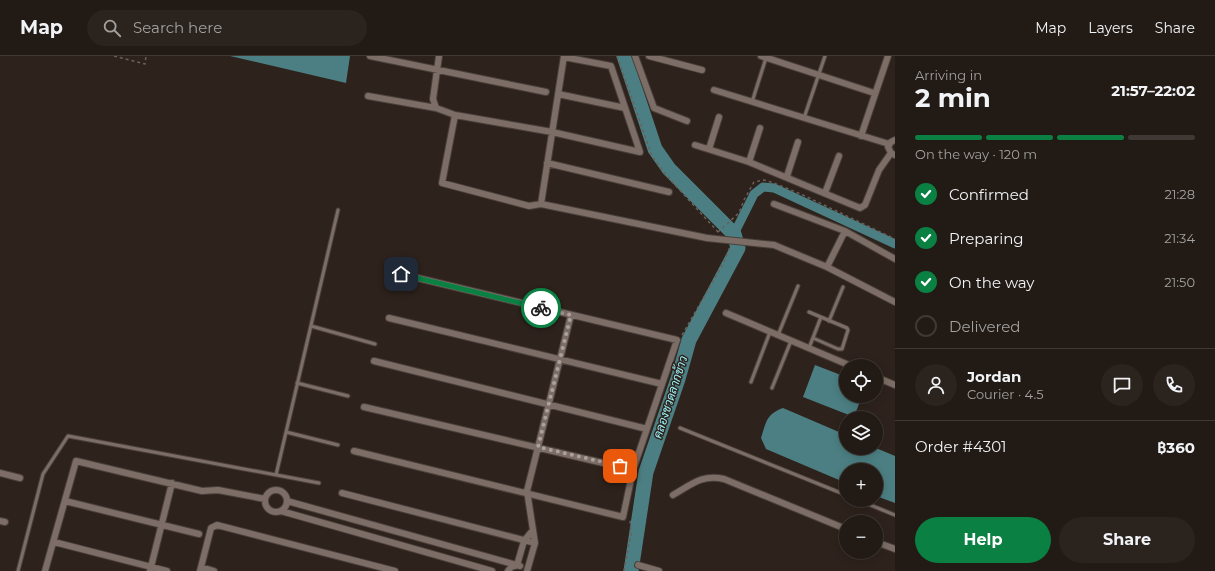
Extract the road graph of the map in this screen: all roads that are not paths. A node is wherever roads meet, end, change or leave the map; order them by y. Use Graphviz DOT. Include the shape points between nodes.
graph roads {
  1 [pos="370,56"];
  2 [pos="439,56"];
  3 [pos="564,56"];
  4 [pos="635,56"];
  5 [pos="649,56"];
  6 [pos="765,56"];
  7 [pos="825,56"];
  8 [pos="888,56"];
  9 [pos="702,70"];
  10 [pos="437,71"];
  11 [pos="819,75"];
  12 [pos="714,90"];
  13 [pos="546,92"];
  14 [pos="874,93"];
  15 [pos="558,94"];
  16 [pos="368,96"];
  17 [pos="752,102"];
  18 [pos="436,108"];
  19 [pos="625,108"];
  20 [pos="455,115"];
  21 [pos="719,117"];
  22 [pos="804,118"];
  23 [pos="687,121"];
  24 [pos="760,128"];
  25 [pos="552,132"];
  26 [pos="861,136"];
  27 [pos="895,140"];
  28 [pos="798,142"];
  29 [pos="889,144"];
  30 [pos="695,145"];
  31 [pos="709,149"];
  32 [pos="893,154"];
  33 [pos="839,156"];
  34 [pos="749,162"];
  35 [pos="547,163"];
  36 [pos="787,176"];
  37 [pos="669,192"];
  38 [pos="826,193"];
  39 [pos="541,204"];
  40 [pos="774,204"];
  41 [pos="338,210"];
  42 [pos="845,231"];
  43 [pos="895,259"];
  44 [pos="827,267"];
  45 [pos="401,274"];
  46 [pos="798,286"];
  47 [pos="842,287"];
  48 [pos="895,302"];
  49 [pos="809,312"];
  50 [pos="726,313"];
  51 [pos="571,315"];
  52 [pos="821,317"];
  53 [pos="389,318"];
  54 [pos="829,321"];
  55 [pos="311,326"];
  56 [pos="770,332"];
  57 [pos="778,335"];
  58 [pos="813,338"];
  59 [pos="791,341"];
  60 [pos="375,344"];
  61 [pos="809,348"];
  62 [pos="560,359"];
  63 [pos="374,361"];
  64 [pos="839,361"];
  65 [pos="883,379"];
  66 [pos="751,382"];
  67 [pos="297,383"];
  68 [pos="662,384"];
  69 [pos="895,384"];
  70 [pos="772,388"];
  71 [pos="348,396"];
  72 [pos="548,405"];
  73 [pos="364,406"];
  74 [pos="680,428"];
  75 [pos="647,429"];
  76 [pos="286,432"];
  77 [pos="338,445"];
  78 [pos="538,447"];
  79 [pos="354,451"];
  80 [pos="633,470"];
  81 [pos="0,473"];
  82 [pos="276,475"];
  83 [pos="20,478"];
  84 [pos="172,483"];
  85 [pos="319,483"];
  86 [pos="839,492"];
  87 [pos="342,493"];
  88 [pos="527,493"];
  89 [pos="673,495"];
  90 [pos="265,500"];
  91 [pos="65,501"];
  92 [pos="287,501"];
  93 [pos="875,507"];
  94 [pos="281,511"];
  95 [pos="895,515"];
  96 [pos="161,524"];
  97 [pos="839,526"];
  98 [pos="533,530"];
  99 [pos="199,534"];
  100 [pos="407,534"];
  101 [pos="524,541"];
  102 [pos="54,542"];
  103 [pos="535,543"];
  104 [pos="883,545"];
  105 [pos="403,546"];
  106 [pos="895,549"];
  107 [pos="518,565"];
  108 [pos="638,565"];
  109 [pos="150,569"];
  110 [pos="200,569"];
  111 [pos="18,571"];
  112 [pos="45,571"];
  113 [pos="167,571"];
  114 [pos="214,571"];
  115 [pos="395,571"];
  116 [pos="492,571"];
  117 [pos="508,571"];
  118 [pos="527,571"];
  119 [pos="659,571"];
  1 -- 10 [label="street"];
  2 -- 10 [label="street"];
  3 -- 15 [label="street"];
  3 -- 19 [label="street" via="611,66"];
  4 -- 23 [label="street" via="654,108"];
  5 -- 9 [label="street"];
  6 -- 11 [label="street"];
  6 -- 17 [label="lane"];
  7 -- 11 [label="lane"];
  8 -- 14 [label="street"];
  10 -- 13 [label="street"];
  10 -- 18 [label="street" via="433,98"];
  11 -- 14 [label="street"];
  11 -- 22 [label="lane"];
  12 -- 17 [label="street"];
  14 -- 26 [label="street"];
  15 -- 19 [label="street"];
  15 -- 25 [label="street"];
  16 -- 18 [label="street"];
  17 -- 22 [label="street"];
  18 -- 20 [label="street"];
  19 -- 25 [label="street" via="640,152"];
  20 -- 25 [label="street"];
  20 -- 39 [label="street" via="442,183 529,206"];
  21 -- 31 [label="street"];
  22 -- 26 [label="street"];
  24 -- 34 [label="street"];
  25 -- 35 [label="street"];
  26 -- 29 [label="street"];
  27 -- 29 [label="street"];
  28 -- 36 [label="street"];
  29 -- 32 [label="street" via="888,147"];
  30 -- 31 [label="street"];
  31 -- 34 [label="street"];
  32 -- 38 [label="street" via="879,170 863,207 857,208"];
  33 -- 38 [label="street"];
  34 -- 36 [label="street"];
  35 -- 37 [label="street"];
  35 -- 39 [label="street"];
  36 -- 38 [label="street"];
  39 -- 44 [label="street, bridge" via="706,238 774,245"];
  40 -- 42 [label="street"];
  41 -- 55 [label="lane"];
  42 -- 43 [label="street"];
  42 -- 44 [label="street"];
  44 -- 48 [label="street"];
  45 -- 51 [label="street"];
  46 -- 57 [label="lane"];
  47 -- 54 [label="lane"];
  49 -- 52 [label="lane"];
  50 -- 56 [label="street"];
  51 -- 62 [label="street"];
  51 -- 68 [label="street" via="677,340"];
  52 -- 54 [label="lane"];
  52 -- 58 [label="lane"];
  53 -- 62 [label="street"];
  54 -- 58 [label="lane" via="847,328 843,348 838,349"];
  55 -- 60 [label="lane"];
  55 -- 67 [label="lane"];
  56 -- 57 [label="street"];
  56 -- 66 [label="lane"];
  57 -- 59 [label="street"];
  58 -- 61 [label="lane"];
  59 -- 61 [label="street"];
  59 -- 70 [label="lane"];
  61 -- 64 [label="street"];
  62 -- 68 [label="street"];
  62 -- 72 [label="street"];
  63 -- 72 [label="street"];
  65 -- 69 [label="street"];
  67 -- 71 [label="lane"];
  67 -- 76 [label="lane"];
  68 -- 75 [label="street"];
  72 -- 75 [label="street"];
  72 -- 78 [label="street"];
  73 -- 78 [label="street"];
  74 -- 86 [label="lane"];
  75 -- 80 [label="street"];
  76 -- 77 [label="lane"];
  76 -- 82 [label="lane"];
  78 -- 80 [label="street"];
  78 -- 88 [label="street"];
  79 -- 88 [label="street"];
  80 -- 88 [label="street" via="622,517"];
  81 -- 83 [label="street"];
  82 -- 85 [label="lane"];
  82 -- 111 [label="lane" via="68,436 43,474"];
  84 -- 90 [label="street" via="202,491 218,490"];
  84 -- 91 [label="street" via="76,461"];
  84 -- 96 [label="street"];
  87 -- 101 [label="street"];
  88 -- 98 [label="street"];
  89 -- 97 [label="street" via="703,478 714,477"];
  90 -- 92 [label="street" via="269,492 275,490 284,493"];
  90 -- 94 [label="street" via="265,506 269,510"];
  91 -- 96 [label="street"];
  91 -- 102 [label="street"];
  92 -- 94 [label="street" via="286,507"];
  92 -- 100 [label="street"];
  93 -- 95 [label="lane"];
  94 -- 105 [label="street"];
  96 -- 99 [label="street"];
  96 -- 109 [label="street"];
  98 -- 101 [label="street"];
  98 -- 103 [label="street"];
  100 -- 105 [label="street"];
  100 -- 107 [label="street"];
  101 -- 103 [label="street"];
  101 -- 107 [label="street"];
  102 -- 109 [label="street"];
  102 -- 112 [label="street"];
  103 -- 118 [label="street"];
  104 -- 106 [label="street"];
  105 -- 116 [label="street"];
  107 -- 117 [label="street"];
  107 -- 118 [label="street"];
  108 -- 119 [label="street"];
  109 -- 113 [label="street"];
  110 -- 114 [label="street"];
  110 -- 115 [label="street" via="211,528 217,525"];
}
